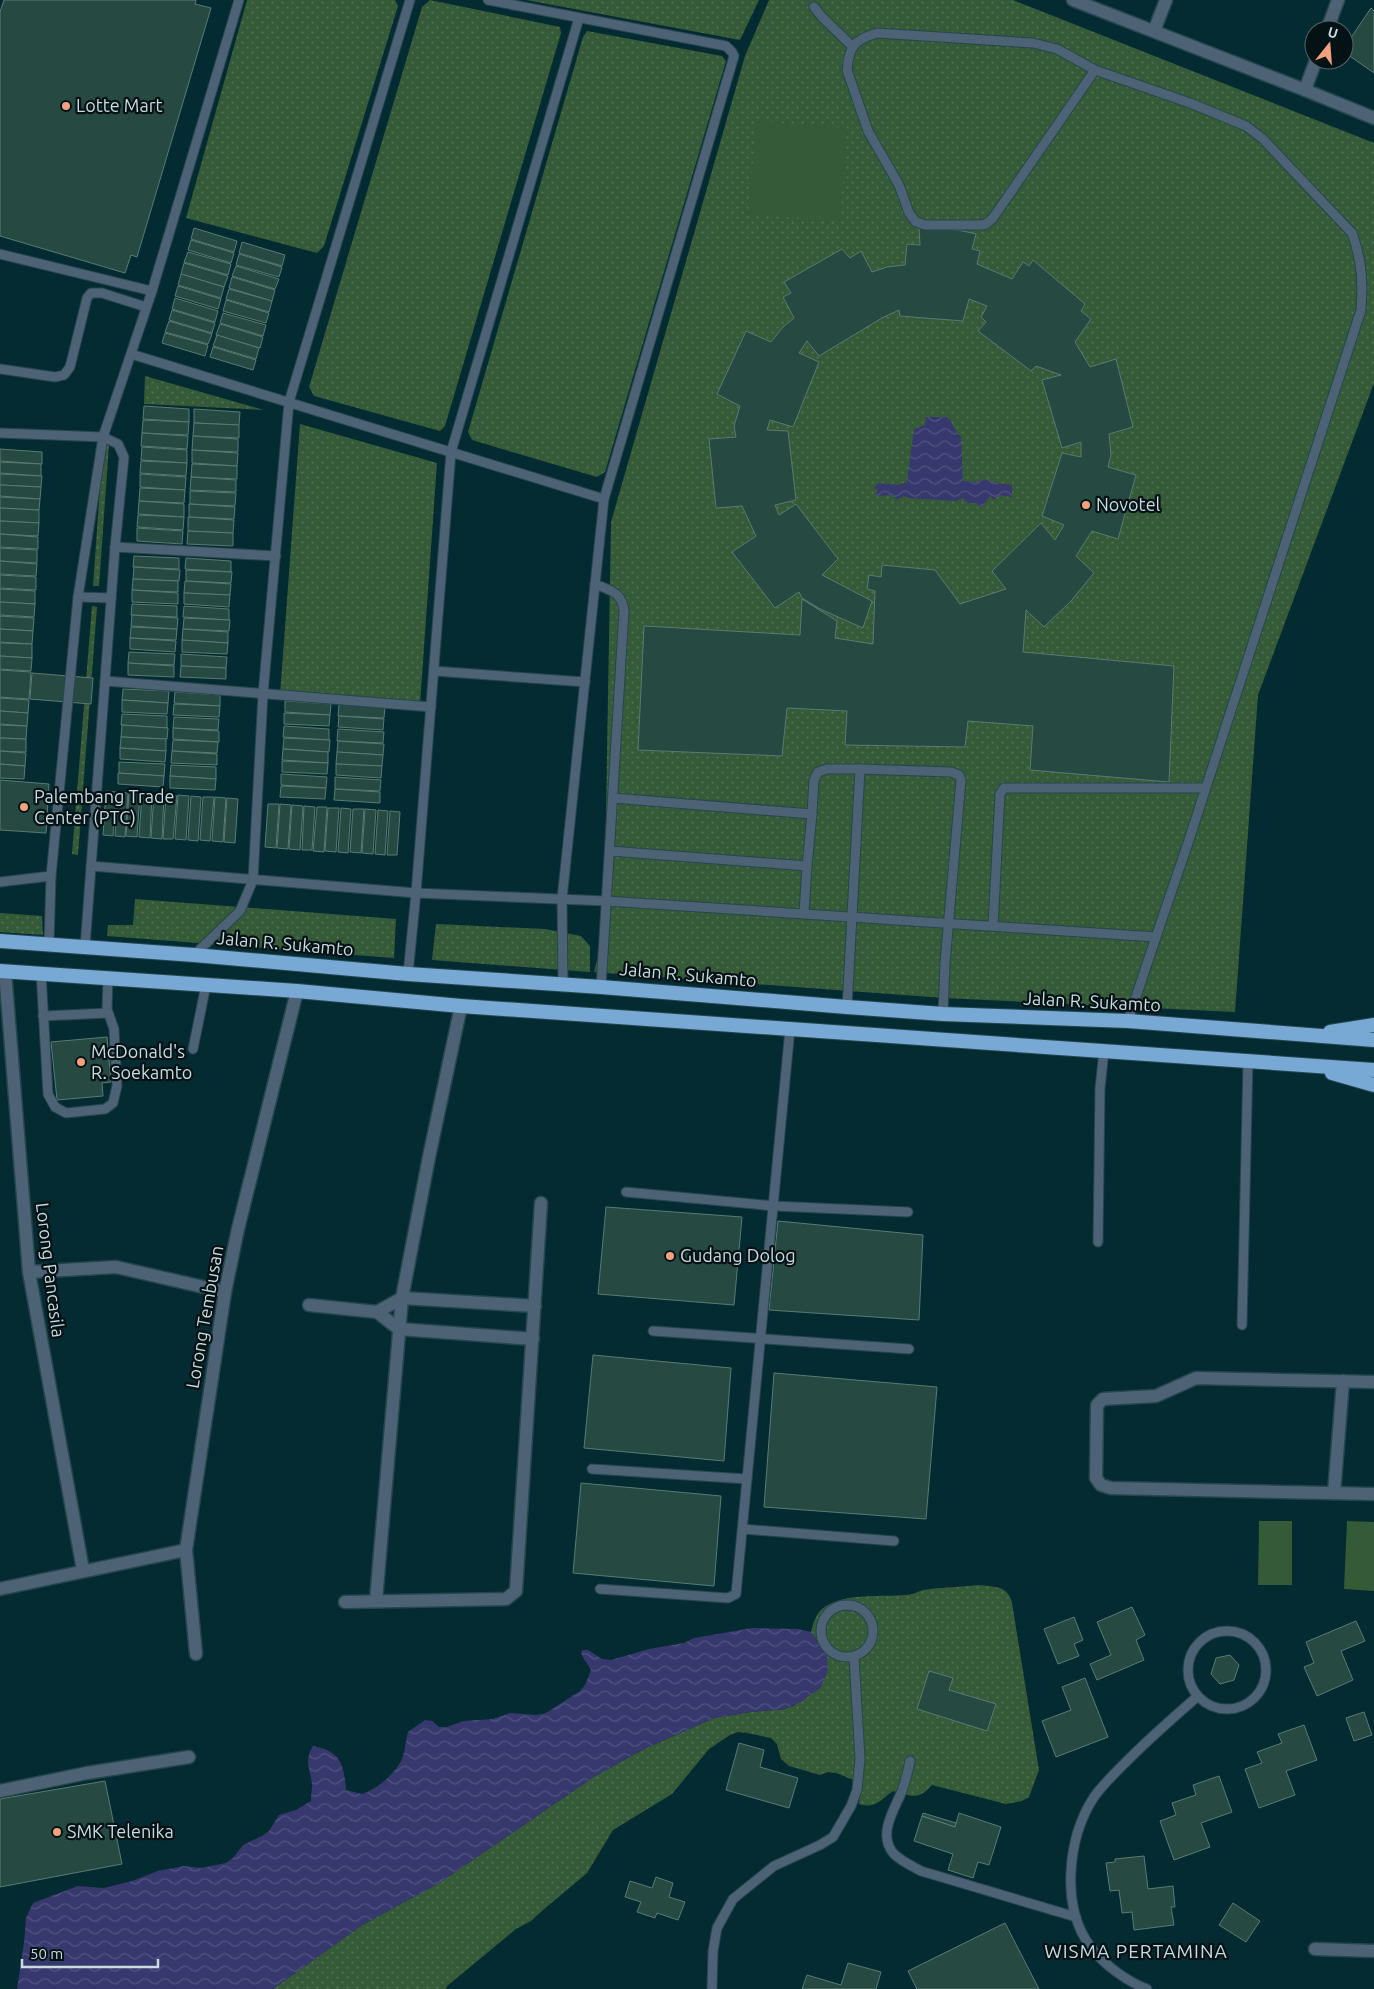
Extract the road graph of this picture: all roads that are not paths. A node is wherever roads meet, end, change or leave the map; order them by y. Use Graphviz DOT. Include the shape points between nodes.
graph roads {
  1 [pos="239,0"];
  2 [pos="410,0"];
  3 [pos="488,0"];
  4 [pos="1073,0"];
  5 [pos="1166,0"];
  6 [pos="1338,0"];
  7 [pos="527,4"];
  8 [pos="814,7"];
  9 [pos="579,18"];
  10 [pos="1331,20"];
  11 [pos="1154,31"];
  12 [pos="853,46"];
  13 [pos="1095,70"];
  14 [pos="1312,70"];
  15 [pos="1305,90"];
  16 [pos="1374,118"];
  17 [pos="0,254"];
  18 [pos="152,291"];
  19 [pos="146,306"];
  20 [pos="131,354"];
  21 [pos="0,369"];
  22 [pos="289,402"];
  23 [pos="0,434"];
  24 [pos="103,437"];
  25 [pos="451,452"];
  26 [pos="604,499"];
  27 [pos="114,547"];
  28 [pos="276,556"];
  29 [pos="595,584"];
  30 [pos="78,597"];
  31 [pos="111,598"];
  32 [pos="434,671"];
  33 [pos="105,681"];
  34 [pos="585,682"];
  35 [pos="263,694"];
  36 [pos="431,707"];
  37 [pos="860,769"];
  38 [pos="1205,788"];
  39 [pos="613,798"];
  40 [pos="812,814"];
  41 [pos="610,851"];
  42 [pos="91,866"];
  43 [pos="807,866"];
  44 [pos="51,876"];
  45 [pos="253,880"];
  46 [pos="0,882"];
  47 [pos="416,893"];
  48 [pos="562,899"];
  49 [pos="606,901"];
  50 [pos="804,913"];
  51 [pos="852,916"];
  52 [pos="948,923"];
  53 [pos="993,926"];
  54 [pos="1156,937"];
  55 [pos="0,941"];
  56 [pos="49,944"];
  57 [pos="85,947"];
  58 [pos="194,954"];
  59 [pos="2,971"];
  60 [pos="42,973"];
  61 [pos="408,974"];
  62 [pos="108,978"];
  63 [pos="206,984"];
  64 [pos="563,984"];
  65 [pos="601,987"];
  66 [pos="296,990"];
  67 [pos="461,1006"];
  68 [pos="847,1007"];
  69 [pos="108,1013"];
  70 [pos="943,1014"];
  71 [pos="43,1016"];
  72 [pos="1128,1021"];
  73 [pos="1374,1025"];
  74 [pos="790,1029"];
  75 [pos="1305,1036"];
  76 [pos="1374,1040"];
  77 [pos="193,1049"];
  78 [pos="1104,1051"];
  79 [pos="1248,1061"];
  80 [pos="1304,1064"];
  81 [pos="1374,1070"];
  82 [pos="1374,1085"];
  83 [pos="626,1192"];
  84 [pos="541,1203"];
  85 [pos="774,1206"];
  86 [pos="908,1212"];
  87 [pos="1098,1242"];
  88 [pos="29,1272"];
  89 [pos="225,1292"];
  90 [pos="402,1298"];
  91 [pos="309,1305"];
  92 [pos="535,1306"];
  93 [pos="377,1312"];
  94 [pos="1242,1325"];
  95 [pos="400,1329"];
  96 [pos="653,1331"];
  97 [pos="533,1338"];
  98 [pos="761,1339"];
  99 [pos="909,1349"];
  100 [pos="1343,1381"];
  101 [pos="1374,1382"];
  102 [pos="592,1469"];
  103 [pos="748,1479"];
  104 [pos="1334,1493"];
  105 [pos="1374,1494"];
  106 [pos="743,1529"];
  107 [pos="894,1542"];
  108 [pos="186,1550"];
  109 [pos="83,1570"];
  110 [pos="0,1589"];
  111 [pos="600,1589"];
  112 [pos="376,1600"];
  113 [pos="345,1602"];
  114 [pos="196,1654"];
  115 [pos="854,1657"];
  116 [pos="1198,1696"];
  117 [pos="189,1757"];
  118 [pos="910,1761"];
  119 [pos="0,1791"];
  120 [pos="1076,1917"];
  121 [pos="1315,1948"];
  122 [pos="1374,1951"];
  123 [pos="712,1989"];
  124 [pos="1147,1989"];
  1 -- 18 [label="lane"];
  2 -- 22 [label="lane"];
  3 -- 7 [label="lane"];
  4 -- 11 [label="street"];
  5 -- 11 [label="street"];
  6 -- 10 [label="street"];
  7 -- 9 [label="lane"];
  8 -- 12 [label="lane"];
  9 -- 25 [label="lane"];
  9 -- 26 [label="lane" via="726,46 734,56"];
  11 -- 15 [label="street"];
  12 -- 13 [label="lane" via="860,38 877,33 1033,44 1057,50"];
  12 -- 13 [label="lane" via="847,70 868,131 899,185 909,213 916,222 924,225 981,226 993,218"];
  13 -- 38 [label="lane" via="1246,126 1262,138 1352,233 1359,252 1363,282 1361,310"];
  14 -- 15 [label="street"];
  15 -- 16 [label="street"];
  17 -- 18 [label="lane"];
  18 -- 19 [label="lane"];
  19 -- 20 [label="lane"];
  19 -- 21 [label="lane" via="102,293 91,293 86,298 67,373 56,377"];
  20 -- 22 [label="lane"];
  20 -- 24 [label="lane"];
  22 -- 25 [label="lane"];
  22 -- 28 [label="lane"];
  23 -- 24 [label="lane"];
  24 -- 27 [label="lane" via="118,444 124,457"];
  24 -- 30 [label="lane"];
  25 -- 26 [label="lane"];
  25 -- 32 [label="lane"];
  26 -- 29 [label="lane"];
  27 -- 28 [label="lane"];
  27 -- 31 [label="lane"];
  28 -- 35 [label="lane"];
  29 -- 34 [label="lane"];
  29 -- 39 [label="lane" via="618,595 623,603"];
  30 -- 31 [label="lane"];
  30 -- 44 [label="lane"];
  31 -- 33 [label="lane"];
  32 -- 34 [label="lane"];
  32 -- 36 [label="lane"];
  33 -- 35 [label="lane"];
  33 -- 42 [label="lane"];
  34 -- 48 [label="lane"];
  35 -- 36 [label="lane"];
  35 -- 45 [label="lane"];
  36 -- 47 [label="lane"];
  37 -- 40 [label="lane" via="818,772 814,780"];
  37 -- 51 [label="lane"];
  37 -- 52 [label="lane" via="951,772 959,776"];
  38 -- 53 [label="lane" via="1004,788 1000,794"];
  38 -- 54 [label="lane"];
  39 -- 40 [label="lane"];
  39 -- 41 [label="lane"];
  40 -- 43 [label="lane"];
  41 -- 43 [label="lane"];
  41 -- 49 [label="lane"];
  42 -- 45 [label="lane"];
  42 -- 57 [label="lane"];
  43 -- 50 [label="lane"];
  44 -- 46 [label="lane"];
  44 -- 56 [label="lane"];
  45 -- 47 [label="lane"];
  45 -- 58 [label="lane" via="240,911"];
  47 -- 48 [label="lane"];
  47 -- 61 [label="lane"];
  48 -- 49 [label="lane"];
  48 -- 64 [label="lane"];
  49 -- 50 [label="lane"];
  49 -- 65 [label="lane"];
  50 -- 51 [label="lane"];
  51 -- 52 [label="lane"];
  51 -- 68 [label="lane"];
  52 -- 53 [label="lane"];
  52 -- 70 [label="lane"];
  53 -- 54 [label="lane"];
  54 -- 72 [label="lane"];
  55 -- 56 [label="highway, Jalan R. Sukamto"];
  56 -- 57 [label="highway, Jalan R. Sukamto"];
  57 -- 58 [label="highway, Jalan R. Sukamto"];
  58 -- 61 [label="highway, Jalan R. Sukamto"];
  59 -- 60 [label="highway"];
  59 -- 88 [label="street, Lorong Pancasila"];
  60 -- 62 [label="highway"];
  60 -- 71 [label="lane"];
  61 -- 64 [label="highway, Jalan R. Sukamto"];
  62 -- 63 [label="highway"];
  62 -- 69 [label="lane"];
  63 -- 66 [label="highway"];
  63 -- 77 [label="lane"];
  64 -- 65 [label="highway, Jalan R. Sukamto"];
  65 -- 68 [label="highway, Jalan R. Sukamto"];
  66 -- 67 [label="highway"];
  66 -- 89 [label="street, Lorong Tembusan"];
  67 -- 74 [label="highway"];
  67 -- 90 [label="street"];
  68 -- 70 [label="highway, Jalan R. Sukamto"];
  69 -- 71 [label="lane"];
  69 -- 71 [label="lane" via="114,1029 116,1098 105,1109 66,1113 55,1107 48,1094"];
  70 -- 72 [label="highway, Jalan R. Sukamto"];
  72 -- 75 [label="highway, Jalan R. Sukamto"];
  73 -- 75 [label="highway"];
  74 -- 78 [label="highway"];
  74 -- 85 [label="lane"];
  75 -- 76 [label="highway, Jalan R. Sukamto"];
  78 -- 79 [label="highway"];
  78 -- 87 [label="lane" via="1100,1088"];
  79 -- 80 [label="highway"];
  79 -- 94 [label="lane"];
  80 -- 81 [label="highway"];
  80 -- 82 [label="highway"];
  83 -- 85 [label="lane"];
  84 -- 92 [label="street"];
  85 -- 86 [label="lane"];
  85 -- 98 [label="lane"];
  88 -- 89 [label="street" via="116,1268"];
  88 -- 109 [label="street, Lorong Pancasila"];
  89 -- 108 [label="street, Lorong Tembusan"];
  90 -- 92 [label="street"];
  90 -- 93 [label="street"];
  90 -- 95 [label="street"];
  91 -- 93 [label="street"];
  92 -- 97 [label="street"];
  93 -- 95 [label="street"];
  95 -- 97 [label="street"];
  95 -- 112 [label="street"];
  96 -- 98 [label="lane"];
  97 -- 112 [label="street" via="516,1592 506,1599"];
  98 -- 99 [label="lane"];
  98 -- 103 [label="lane"];
  100 -- 101 [label="street"];
  100 -- 104 [label="street"];
  100 -- 104 [label="street" via="1196,1378 1156,1396 1103,1399 1096,1408 1096,1478 1106,1487"];
  102 -- 103 [label="lane"];
  103 -- 106 [label="lane"];
  104 -- 105 [label="street"];
  106 -- 107 [label="lane"];
  106 -- 111 [label="lane" via="737,1590 732,1598"];
  108 -- 109 [label="street"];
  108 -- 114 [label="street, Lorong Tembusan"];
  109 -- 110 [label="street"];
  112 -- 113 [label="street"];
  115 -- 115 [label="lane" via="834,1654 825,1645 821,1634 826,1617 840,1606 864,1611 873,1626 870,1644"];
  115 -- 123 [label="lane" via="860,1759 857,1790 851,1806 833,1837 774,1866 733,1899 717,1928"];
  116 -- 116 [label="lane" via="1190,1681 1188,1665 1193,1650 1204,1638 1227,1630 1243,1634 1256,1644 1264,1658 1266,1674 1261,1689 1250,1702 1227,1709 1211,1705"];
  116 -- 120 [label="lane" via="1110,1778 1084,1815 1073,1850"];
  117 -- 119 [label="street"];
  118 -- 120 [label="lane" via="888,1823 888,1842 894,1853 921,1870"];
  120 -- 124 [label="lane" via="1089,1945 1097,1954 1126,1978"];
  121 -- 122 [label="street"];
}
